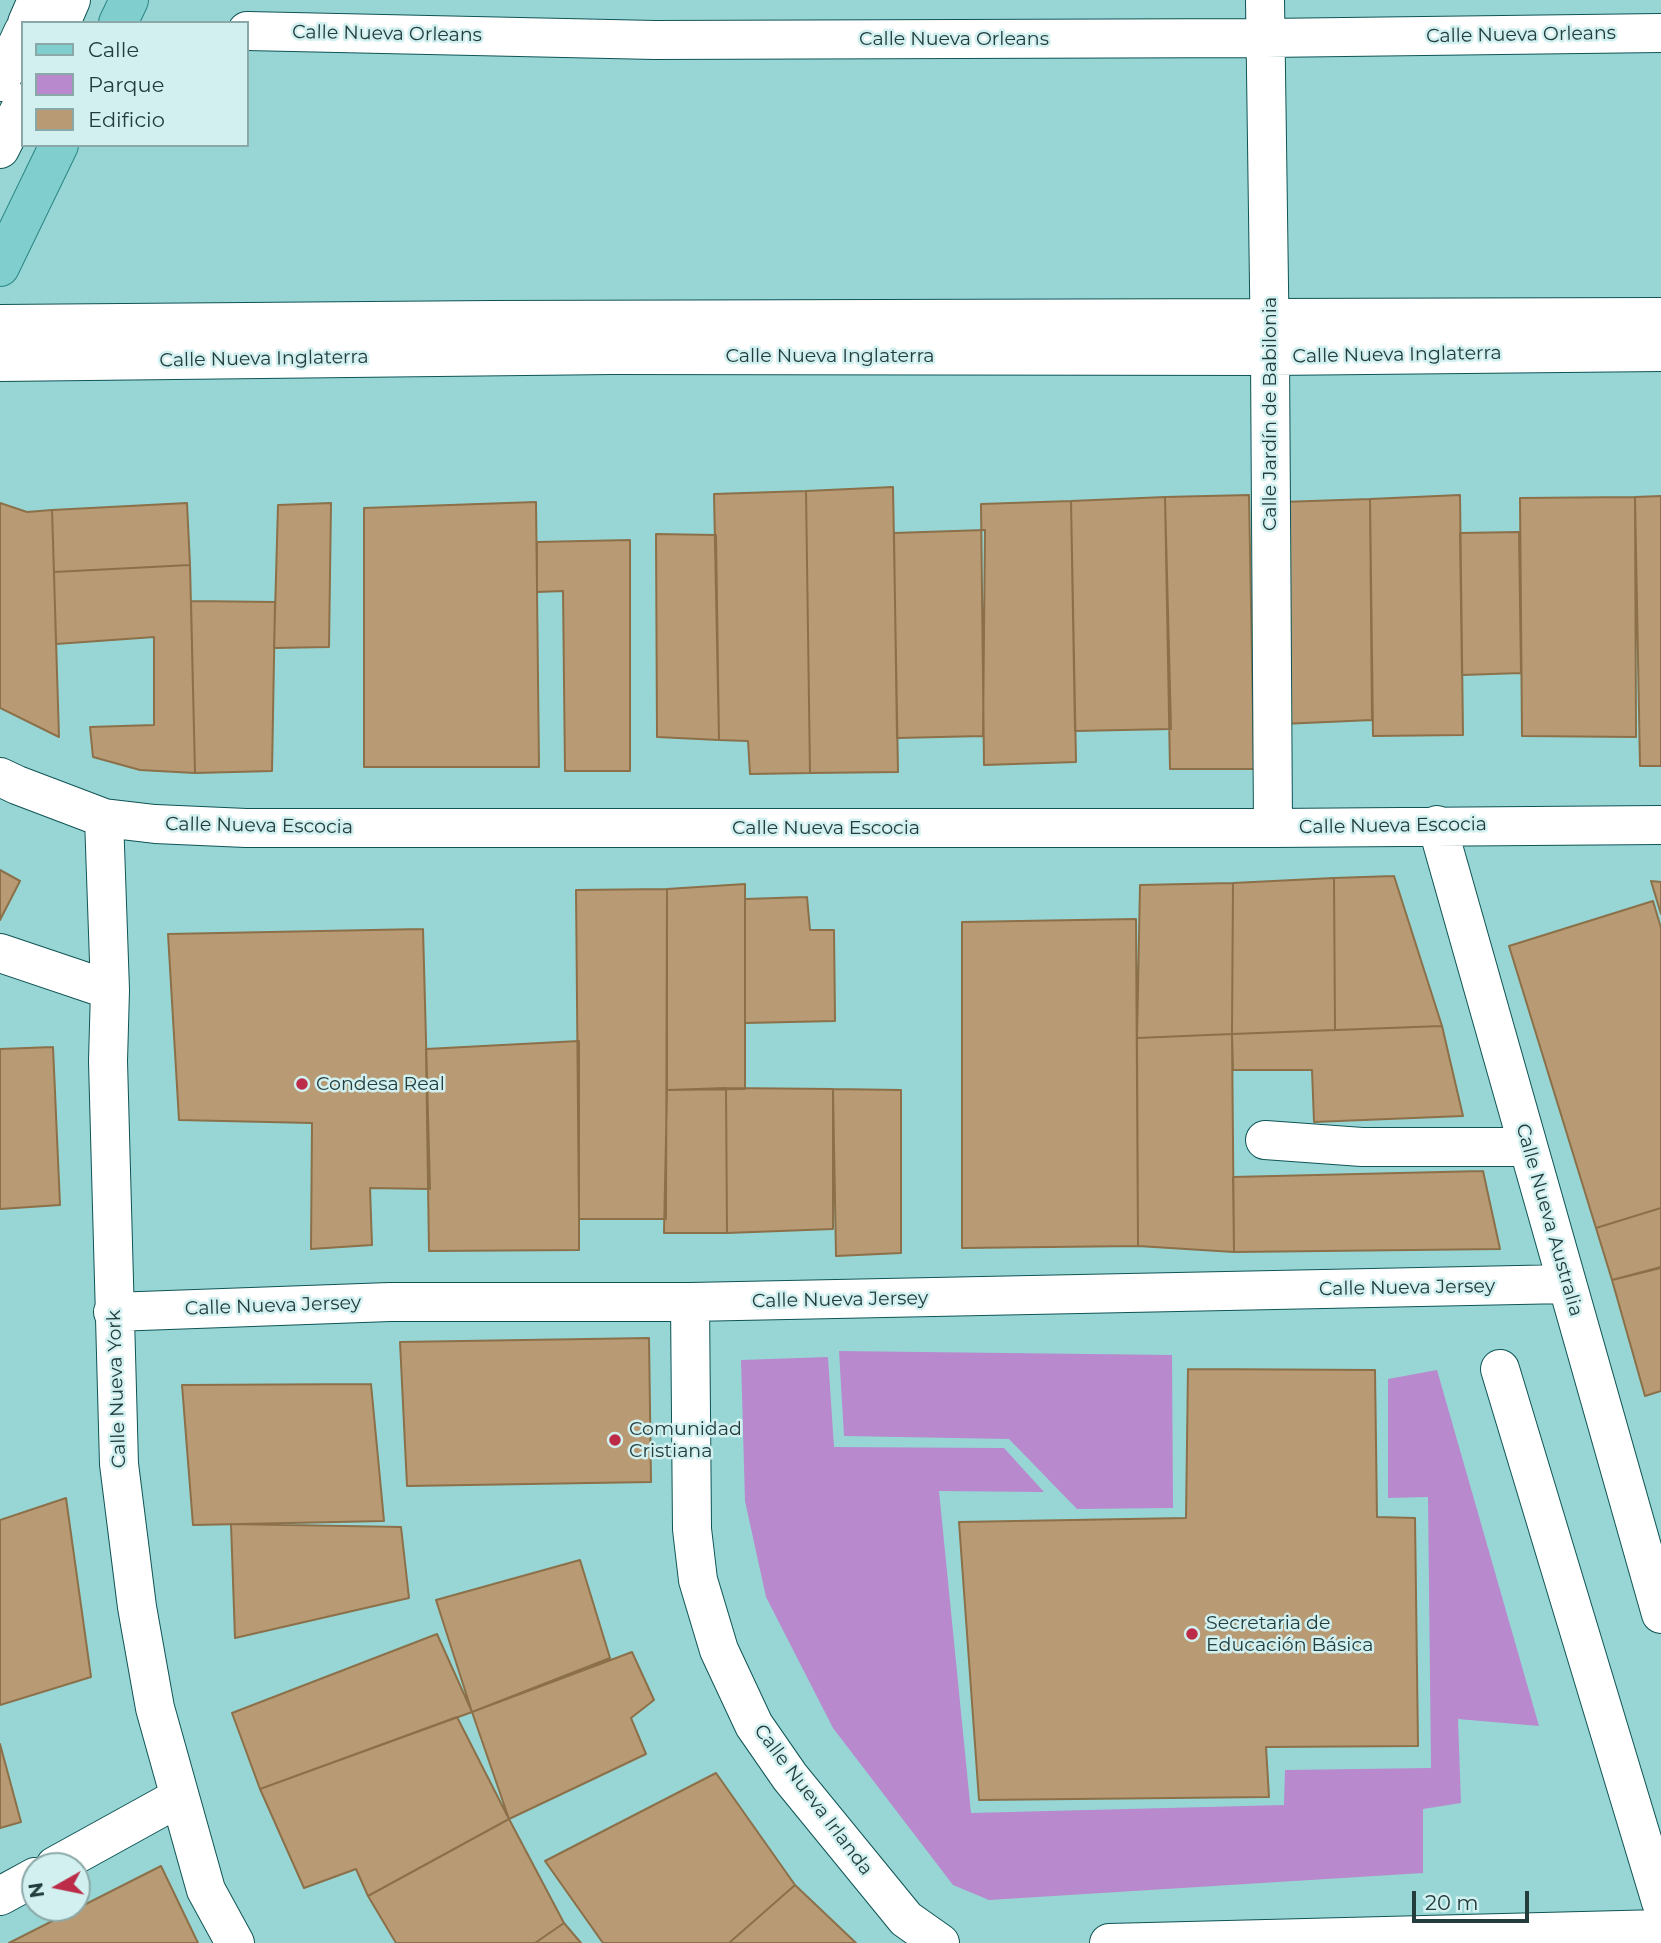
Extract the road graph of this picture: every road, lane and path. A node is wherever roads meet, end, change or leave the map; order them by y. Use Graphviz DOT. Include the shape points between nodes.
graph roads {
  1 [pos="37,0"];
  2 [pos="71,0"];
  3 [pos="129,0"];
  4 [pos="1265,0"];
  5 [pos="28,21"];
  6 [pos="62,21"];
  7 [pos="119,21"];
  8 [pos="248,32"];
  9 [pos="1661,33"];
  10 [pos="21,36"];
  11 [pos="1266,38"];
  12 [pos="0,82"];
  13 [pos="21,107"];
  14 [pos="58,147"];
  15 [pos="0,149"];
  16 [pos="0,267"];
  17 [pos="1661,317"];
  18 [pos="0,324"];
  19 [pos="1270,338"];
  20 [pos="1661,352"];
  21 [pos="0,362"];
  22 [pos="0,777"];
  23 [pos="104,818"];
  24 [pos="1437,825"];
  25 [pos="1661,825"];
  26 [pos="1273,828"];
  27 [pos="0,953"];
  28 [pos="110,990"];
  29 [pos="1265,1140"];
  30 [pos="1528,1147"];
  31 [pos="1567,1284"];
  32 [pos="690,1303"];
  33 [pos="113,1312"];
  34 [pos="1500,1369"];
  35 [pos="1661,1614"];
  36 [pos="180,1797"];
  37 [pos="80,1852"];
  38 [pos="21,1885"];
  39 [pos="0,1896"];
  40 [pos="1661,1902"];
  41 [pos="1661,1929"];
  42 [pos="235,1943"];
  43 [pos="940,1943"];
  44 [pos="1109,1943"];
  1 -- 5 [label="street"];
  2 -- 6 [label="street"];
  3 -- 7 [label="main road"];
  4 -- 11 [label="street, Calle Jardín de Babilonia"];
  8 -- 11 [label="street, Calle Nueva Orleans" via="655,40"];
  9 -- 11 [label="street, Calle Nueva Orleans"];
  10 -- 12 [label="street"];
  11 -- 19 [label="street, Calle Jardín de Babilonia"];
  13 -- 15 [label="street"];
  14 -- 16 [label="main road"];
  17 -- 19 [label="street, Calle Nueva Inglaterra"];
  18 -- 19 [label="street, Calle Nueva Inglaterra" via="507,320"];
  19 -- 20 [label="street, Calle Nueva Inglaterra"];
  19 -- 21 [label="street, Calle Nueva Inglaterra" via="599,355"];
  19 -- 26 [label="street, Calle Jardín de Babilonia"];
  22 -- 23 [label="street, Calle Nueva Escocia"];
  23 -- 26 [label="street, Calle Nueva Escocia" via="246,828"];
  23 -- 28 [label="street, Calle Nueva York"];
  24 -- 25 [label="street, Calle Nueva Escocia"];
  24 -- 26 [label="street, Calle Nueva Escocia"];
  24 -- 30 [label="street, Calle Nueva Australia"];
  27 -- 28 [label="street"];
  28 -- 33 [label="street, Calle Nueva York"];
  29 -- 30 [label="street" via="1363,1147"];
  30 -- 31 [label="street, Calle Nueva Australia"];
  31 -- 32 [label="street, Calle Nueva Jersey"];
  31 -- 35 [label="street, Calle Nueva Australia"];
  32 -- 33 [label="street, Calle Nueva Jersey" via="390,1302"];
  32 -- 43 [label="street, Calle Nueva Irlanda" via="692,1529 698,1580 719,1650 754,1725 790,1777 906,1919"];
  33 -- 36 [label="street, Calle Nueva York" via="119,1464 137,1607 155,1708"];
  34 -- 40 [label="street"];
  36 -- 37 [label="street"];
  36 -- 42 [label="street, Calle Nueva York" via="206,1890"];
  38 -- 39 [label="street"];
  41 -- 44 [label="street"];
}
